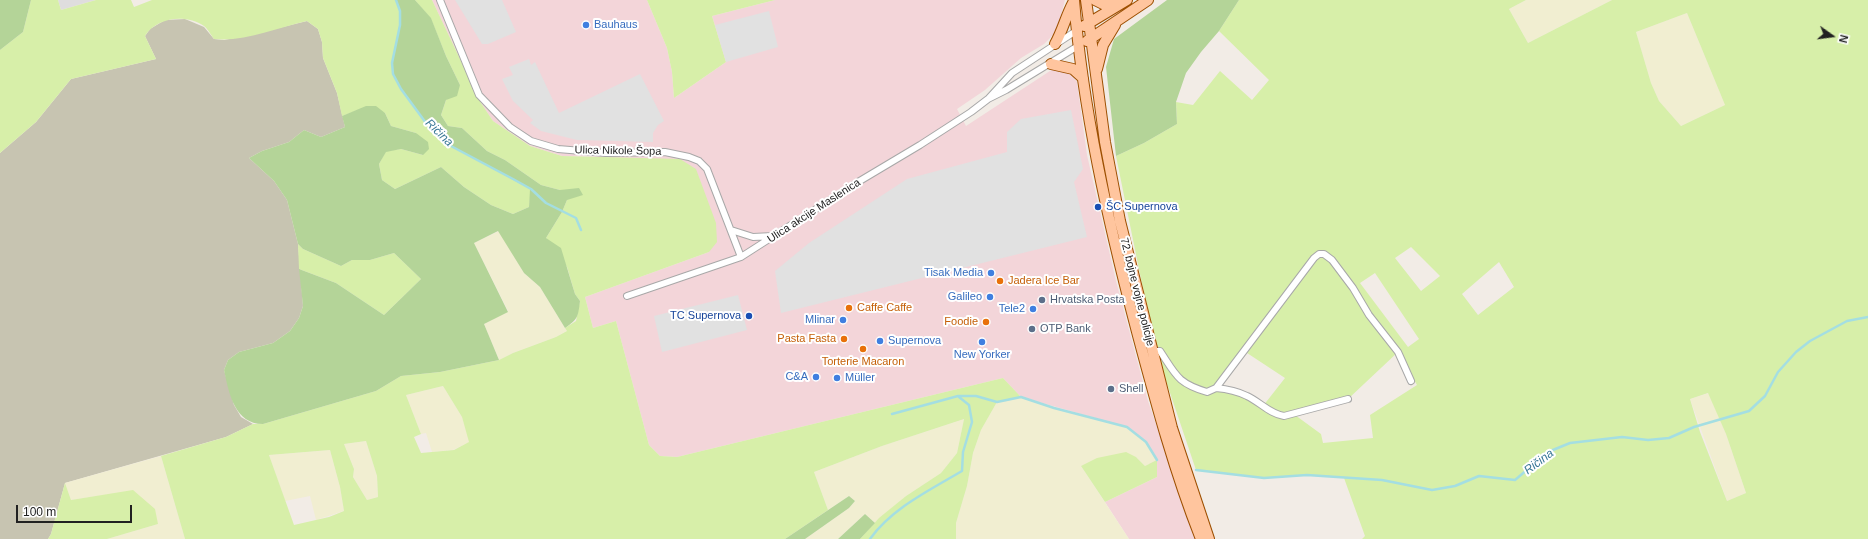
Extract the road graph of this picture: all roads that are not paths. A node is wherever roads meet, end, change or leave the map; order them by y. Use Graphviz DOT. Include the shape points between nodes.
graph roads {
  1 [pos="440,0"];
  2 [pos="1086,0"];
  3 [pos="1095,0"];
  4 [pos="1148,0"];
  5 [pos="1074,1"];
  6 [pos="1124,2"];
  7 [pos="1119,21"];
  8 [pos="1089,24"];
  9 [pos="1076,31"];
  10 [pos="1090,39"];
  11 [pos="1055,44"];
  12 [pos="1078,46"];
  13 [pos="1051,64"];
  14 [pos="1095,75"];
  15 [pos="1083,78"];
  16 [pos="988,99"];
  17 [pos="731,230"];
  18 [pos="775,236"];
  19 [pos="742,257"];
  20 [pos="627,296"];
  21 [pos="1152,351"];
  22 [pos="1411,381"];
  23 [pos="1216,388"];
  24 [pos="1348,399"];
  25 [pos="1201,539"];
  26 [pos="1210,539"];
  1 -- 17 [label="street, Ulica Nikole Šopa" via="479,95 510,127 531,141 558,148 606,153 666,152 689,156 707,169"];
  2 -- 8 [label="main road, 72. bojne vojne policije"];
  3 -- 6 [label="main road" via="1105,5"];
  4 -- 7 [label="main road"];
  5 -- 9 [label="main road, 72. bojne vojne policije"];
  5 -- 11 [label="main road"];
  6 -- 8 [label="main road"];
  7 -- 10 [label="main road"];
  7 -- 14 [label="main road" via="1103,45"];
  8 -- 9 [label="main road"];
  8 -- 10 [label="main road, 72. bojne vojne policije"];
  9 -- 11 [label="street, Ulica akcije Maslenica"];
  9 -- 12 [label="main road, 72. bojne vojne policije"];
  10 -- 12 [label="main road"];
  10 -- 14 [label="main road, 72. bojne vojne policije"];
  11 -- 16 [label="street, Ulica akcije Maslenica" via="1012,73"];
  12 -- 13 [label="street, Ulica akcije Maslenica"];
  12 -- 15 [label="main road, 72. bojne vojne policije"];
  13 -- 15 [label="main road" via="1073,69"];
  13 -- 16 [label="street, Ulica akcije Maslenica"];
  14 -- 21 [label="main road, 72. bojne vojne policije" via="1111,178"];
  15 -- 25 [label="main road, 72. bojne vojne policije" via="1111,233 1174,461"];
  16 -- 18 [label="street, Ulica akcije Maslenica"];
  17 -- 18 [label="street" via="753,237"];
  17 -- 19 [label="street, Ulica Nikole Šopa"];
  18 -- 19 [label="street, Ulica akcije Maslenica"];
  19 -- 20 [label="street, Ulica akcije Maslenica"];
  21 -- 23 [label="street" via="1160,351 1177,377 1190,387 1207,392"];
  21 -- 26 [label="main road, 72. bojne vojne policije" via="1172,428"];
  22 -- 23 [label="street" via="1398,352 1369,315 1353,288 1332,260 1324,254 1319,254"];
  23 -- 24 [label="street" via="1248,396 1276,415 1284,416"];
}
